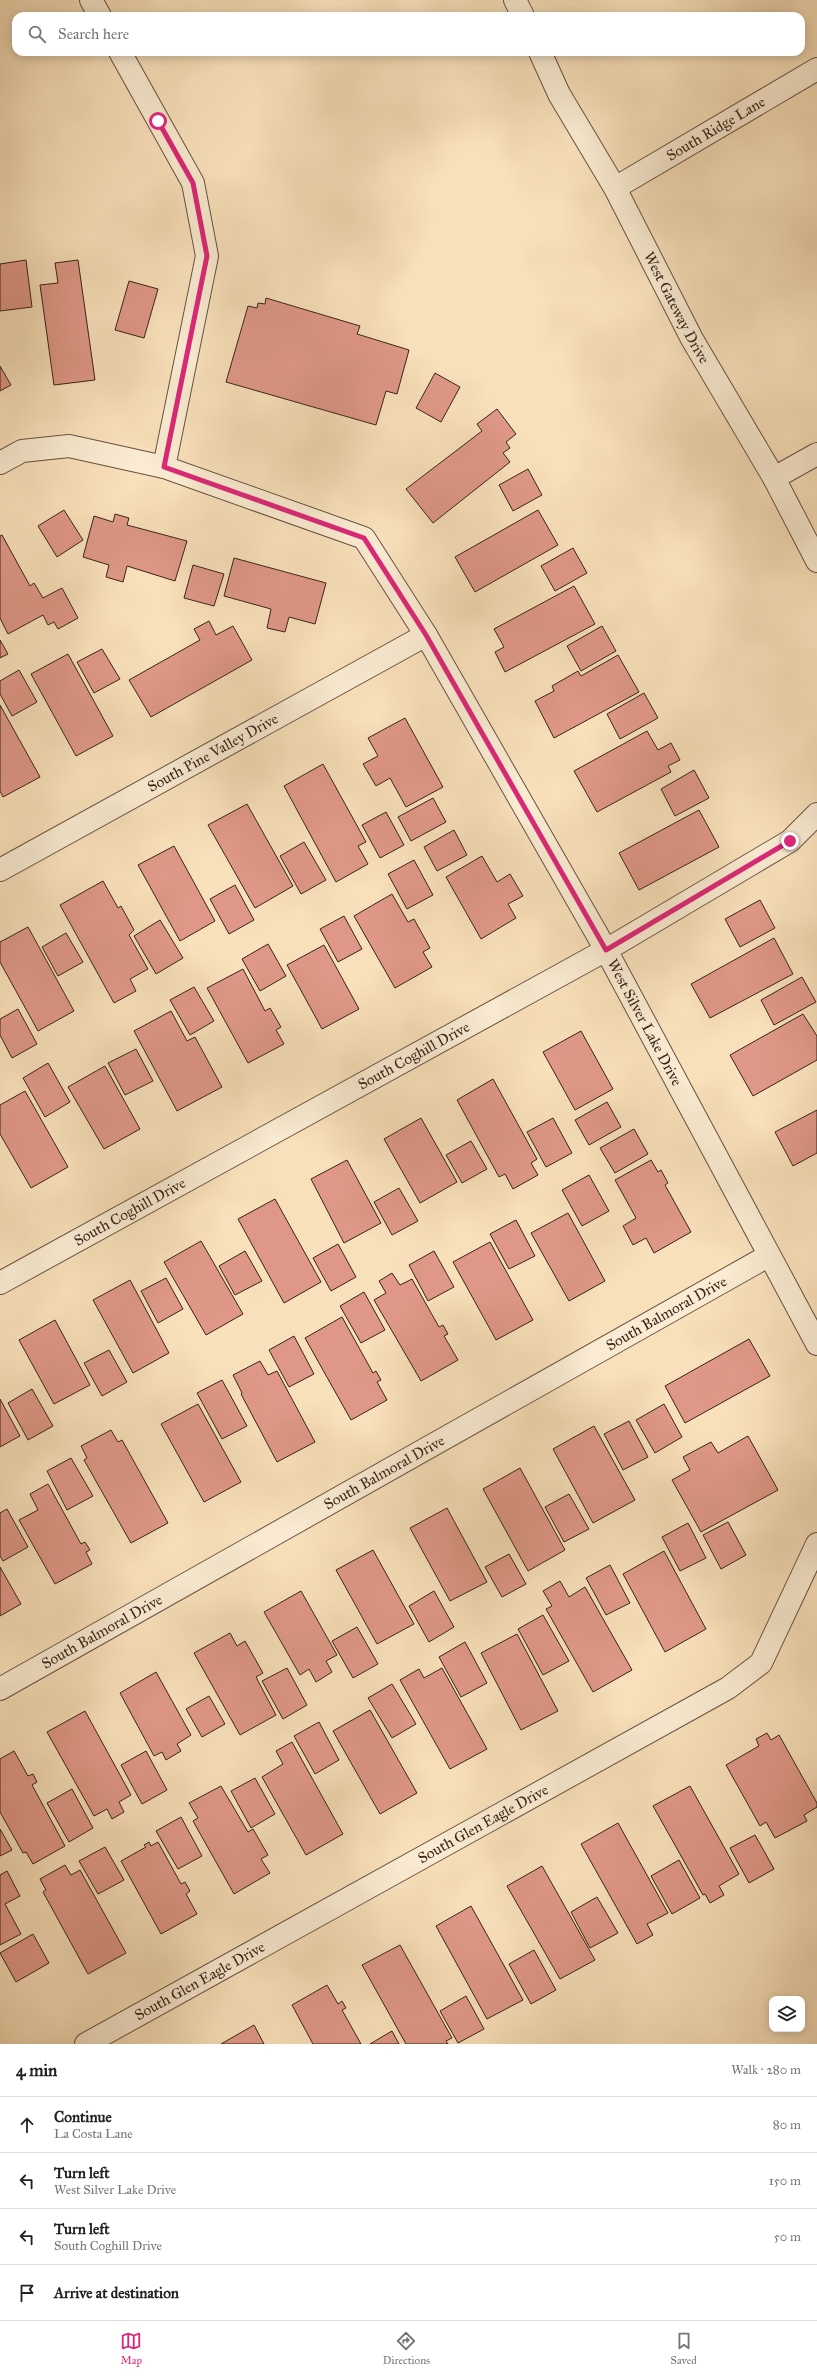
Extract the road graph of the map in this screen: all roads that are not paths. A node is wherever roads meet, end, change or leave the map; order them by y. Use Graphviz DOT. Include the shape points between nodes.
graph roads {
  1 [pos="91,0"];
  2 [pos="515,0"];
  3 [pos="98,12"];
  4 [pos="521,12"];
  5 [pos="122,56"];
  6 [pos="542,56"];
  7 [pos="817,69"];
  8 [pos="615,188"];
  9 [pos="817,454"];
  10 [pos="0,463"];
  11 [pos="164,467"];
  12 [pos="774,478"];
  13 [pos="817,561"];
  14 [pos="426,635"];
  15 [pos="817,814"];
  16 [pos="0,870"];
  17 [pos="606,950"];
  18 [pos="768,1256"];
  19 [pos="0,1283"];
  20 [pos="817,1344"];
  21 [pos="817,1544"];
  22 [pos="0,1689"];
  23 [pos="86,2044"];
  1 -- 3 [label="street"];
  2 -- 4 [label="street"];
  5 -- 11 [label="street" via="193,183 207,256"];
  6 -- 8 [label="street, West Gateway Drive" via="559,94"];
  7 -- 8 [label="street, South Ridge Lane"];
  8 -- 12 [label="street, West Gateway Drive" via="692,339"];
  9 -- 12 [label="street"];
  10 -- 11 [label="street, West Silver Lake Drive" via="22,451 69,446"];
  11 -- 14 [label="street, West Silver Lake Drive" via="364,538"];
  12 -- 13 [label="street, West Gateway Drive"];
  14 -- 16 [label="street, South Pine Valley Drive"];
  14 -- 17 [label="street, West Silver Lake Drive"];
  15 -- 17 [label="street, South Coghill Drive" via="790,841"];
  17 -- 18 [label="street, West Silver Lake Drive"];
  17 -- 19 [label="street, South Coghill Drive"];
  18 -- 20 [label="street, West Silver Lake Drive"];
  18 -- 22 [label="street, South Balmoral Drive"];
  21 -- 23 [label="street, South Glen Eagle Drive" via="761,1662 728,1688"];
}
